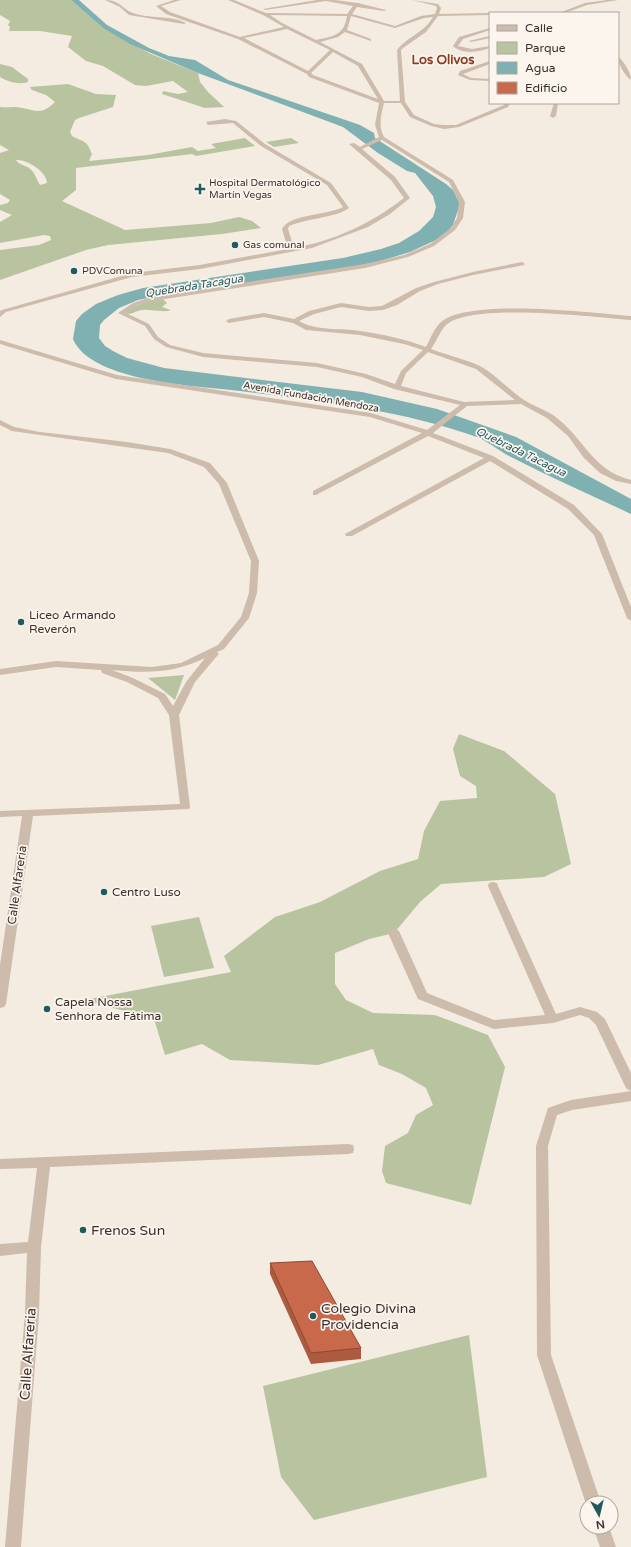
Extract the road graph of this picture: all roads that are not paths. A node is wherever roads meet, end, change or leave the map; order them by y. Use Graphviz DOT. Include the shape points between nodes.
graph roads {
  1 [pos="106,0"];
  2 [pos="179,0"];
  3 [pos="230,0"];
  4 [pos="326,0"];
  5 [pos="414,0"];
  6 [pos="616,0"];
  7 [pos="358,4"];
  8 [pos="384,10"];
  9 [pos="255,11"];
  10 [pos="564,12"];
  11 [pos="265,14"];
  12 [pos="347,14"];
  13 [pos="489,14"];
  14 [pos="437,15"];
  15 [pos="198,23"];
  16 [pos="287,28"];
  17 [pos="489,29"];
  18 [pos="344,30"];
  19 [pos="489,37"];
  20 [pos="240,38"];
  21 [pos="369,40"];
  22 [pos="318,41"];
  23 [pos="459,42"];
  24 [pos="489,48"];
  25 [pos="333,50"];
  26 [pos="619,59"];
  27 [pos="489,62"];
  28 [pos="309,73"];
  29 [pos="631,79"];
  30 [pos="489,80"];
  31 [pos="382,102"];
  32 [pos="403,102"];
  33 [pos="507,104"];
  34 [pos="556,104"];
  35 [pos="553,116"];
  36 [pos="208,123"];
  37 [pos="380,139"];
  38 [pos="352,144"];
  39 [pos="363,147"];
  40 [pos="292,251"];
  41 [pos="522,264"];
  42 [pos="0,315"];
  43 [pos="631,318"];
  44 [pos="229,321"];
  45 [pos="295,321"];
  46 [pos="0,342"];
  47 [pos="428,349"];
  48 [pos="397,388"];
  49 [pos="522,402"];
  50 [pos="464,405"];
  51 [pos="0,422"];
  52 [pos="428,433"];
  53 [pos="490,458"];
  54 [pos="631,482"];
  55 [pos="316,494"];
  56 [pos="349,534"];
  57 [pos="631,618"];
  58 [pos="221,647"];
  59 [pos="95,668"];
  60 [pos="0,672"];
  61 [pos="174,715"];
  62 [pos="28,813"];
  63 [pos="0,814"];
  64 [pos="493,886"];
  65 [pos="394,933"];
  66 [pos="2,972"];
  67 [pos="0,1004"];
  68 [pos="553,1019"];
  69 [pos="631,1086"];
  70 [pos="631,1096"];
  71 [pos="348,1149"];
  72 [pos="44,1161"];
  73 [pos="0,1164"];
  74 [pos="34,1247"];
  75 [pos="0,1250"];
  76 [pos="590,1495"];
  77 [pos="604,1535"];
  78 [pos="13,1547"];
  79 [pos="608,1547"];
  1 -- 15 [label="street" via="121,6 131,14 164,21"];
  2 -- 15 [label="street" via="158,6 168,13"];
  3 -- 9 [label="street"];
  4 -- 7 [label="street"];
  4 -- 9 [label="street"];
  5 -- 14 [label="street" via="437,5"];
  6 -- 10 [label="street" via="586,4"];
  7 -- 8 [label="street"];
  7 -- 12 [label="street"];
  9 -- 11 [label="street"];
  11 -- 12 [label="street"];
  11 -- 16 [label="street"];
  12 -- 14 [label="street" via="395,27 422,17"];
  12 -- 18 [label="street" via="348,23"];
  13 -- 14 [label="street"];
  14 -- 32 [label="street" via="424,32 404,43 399,50"];
  15 -- 20 [label="street"];
  16 -- 20 [label="street"];
  16 -- 22 [label="street"];
  17 -- 23 [label="street" via="461,38"];
  18 -- 21 [label="street"];
  18 -- 22 [label="street" via="335,37"];
  19 -- 23 [label="street"];
  20 -- 28 [label="street"];
  22 -- 25 [label="street"];
  23 -- 24 [label="street" via="455,46 463,50 484,50"];
  25 -- 28 [label="street"];
  25 -- 31 [label="street" via="360,65"];
  26 -- 29 [label="street"];
  27 -- 30 [label="street" via="460,75 470,79"];
  28 -- 31 [label="street" via="322,81"];
  31 -- 32 [label="street"];
  31 -- 37 [label="street" via="377,124"];
  32 -- 33 [label="street" via="412,116 444,127 458,126"];
  34 -- 35 [label="street"];
  36 -- 40 [label="street" via="234,122 263,145 329,184 343,202 346,208 287,225 285,229"];
  37 -- 39 [label="street"];
  37 -- 48 [label="street" via="451,181 460,196 460,218 453,229 432,245 406,256 365,266 151,299 135,304 121,313 147,325 156,338 168,346 203,355 317,365 364,375"];
  38 -- 39 [label="street"];
  39 -- 40 [label="street" via="367,158 396,179 406,198 366,226"];
  40 -- 42 [label="street" via="200,267 132,275 4,311"];
  41 -- 45 [label="street" via="453,277 421,288 382,308 339,305 300,316"];
  43 -- 47 [label="street" via="560,310 479,312 455,317 443,324"];
  44 -- 45 [label="street" via="264,315"];
  45 -- 47 [label="street" via="306,328 360,333"];
  46 -- 52 [label="street, Avenida Fundación Mendoza" via="116,377 371,415"];
  47 -- 48 [label="street" via="403,372"];
  47 -- 49 [label="street" via="478,368"];
  48 -- 50 [label="street"];
  49 -- 50 [label="street"];
  49 -- 54 [label="street" via="538,408 556,420 572,434 587,456 603,471"];
  50 -- 52 [label="street"];
  51 -- 58 [label="street" via="12,429 40,434 170,451 208,465 223,483 254,561 253,593 245,618"];
  52 -- 53 [label="street, Avenida Fundación Mendoza"];
  52 -- 55 [label="street"];
  53 -- 56 [label="street"];
  53 -- 57 [label="street, Avenida Fundación Mendoza" via="571,507 598,534"];
  58 -- 59 [label="street" via="183,665 152,670"];
  58 -- 61 [label="street" via="188,683"];
  59 -- 60 [label="street" via="56,664"];
  59 -- 61 [label="street" via="130,680 162,696"];
  61 -- 62 [label="street" via="185,807"];
  62 -- 63 [label="street"];
  62 -- 66 [label="street, Calle Alfareria"];
  64 -- 68 [label="street"];
  65 -- 68 [label="street" via="422,996 494,1025"];
  66 -- 67 [label="street, Calle Alfareria"];
  68 -- 69 [label="street" via="580,1012 593,1015 601,1022"];
  70 -- 76 [label="street" via="571,1105 552,1112 542,1146 544,1355"];
  71 -- 72 [label="street"];
  72 -- 73 [label="street"];
  72 -- 74 [label="street, Calle Alfareria"];
  74 -- 75 [label="street"];
  74 -- 78 [label="street, Calle Alfareria" via="32,1313"];
  77 -- 79 [label="street"];
}
